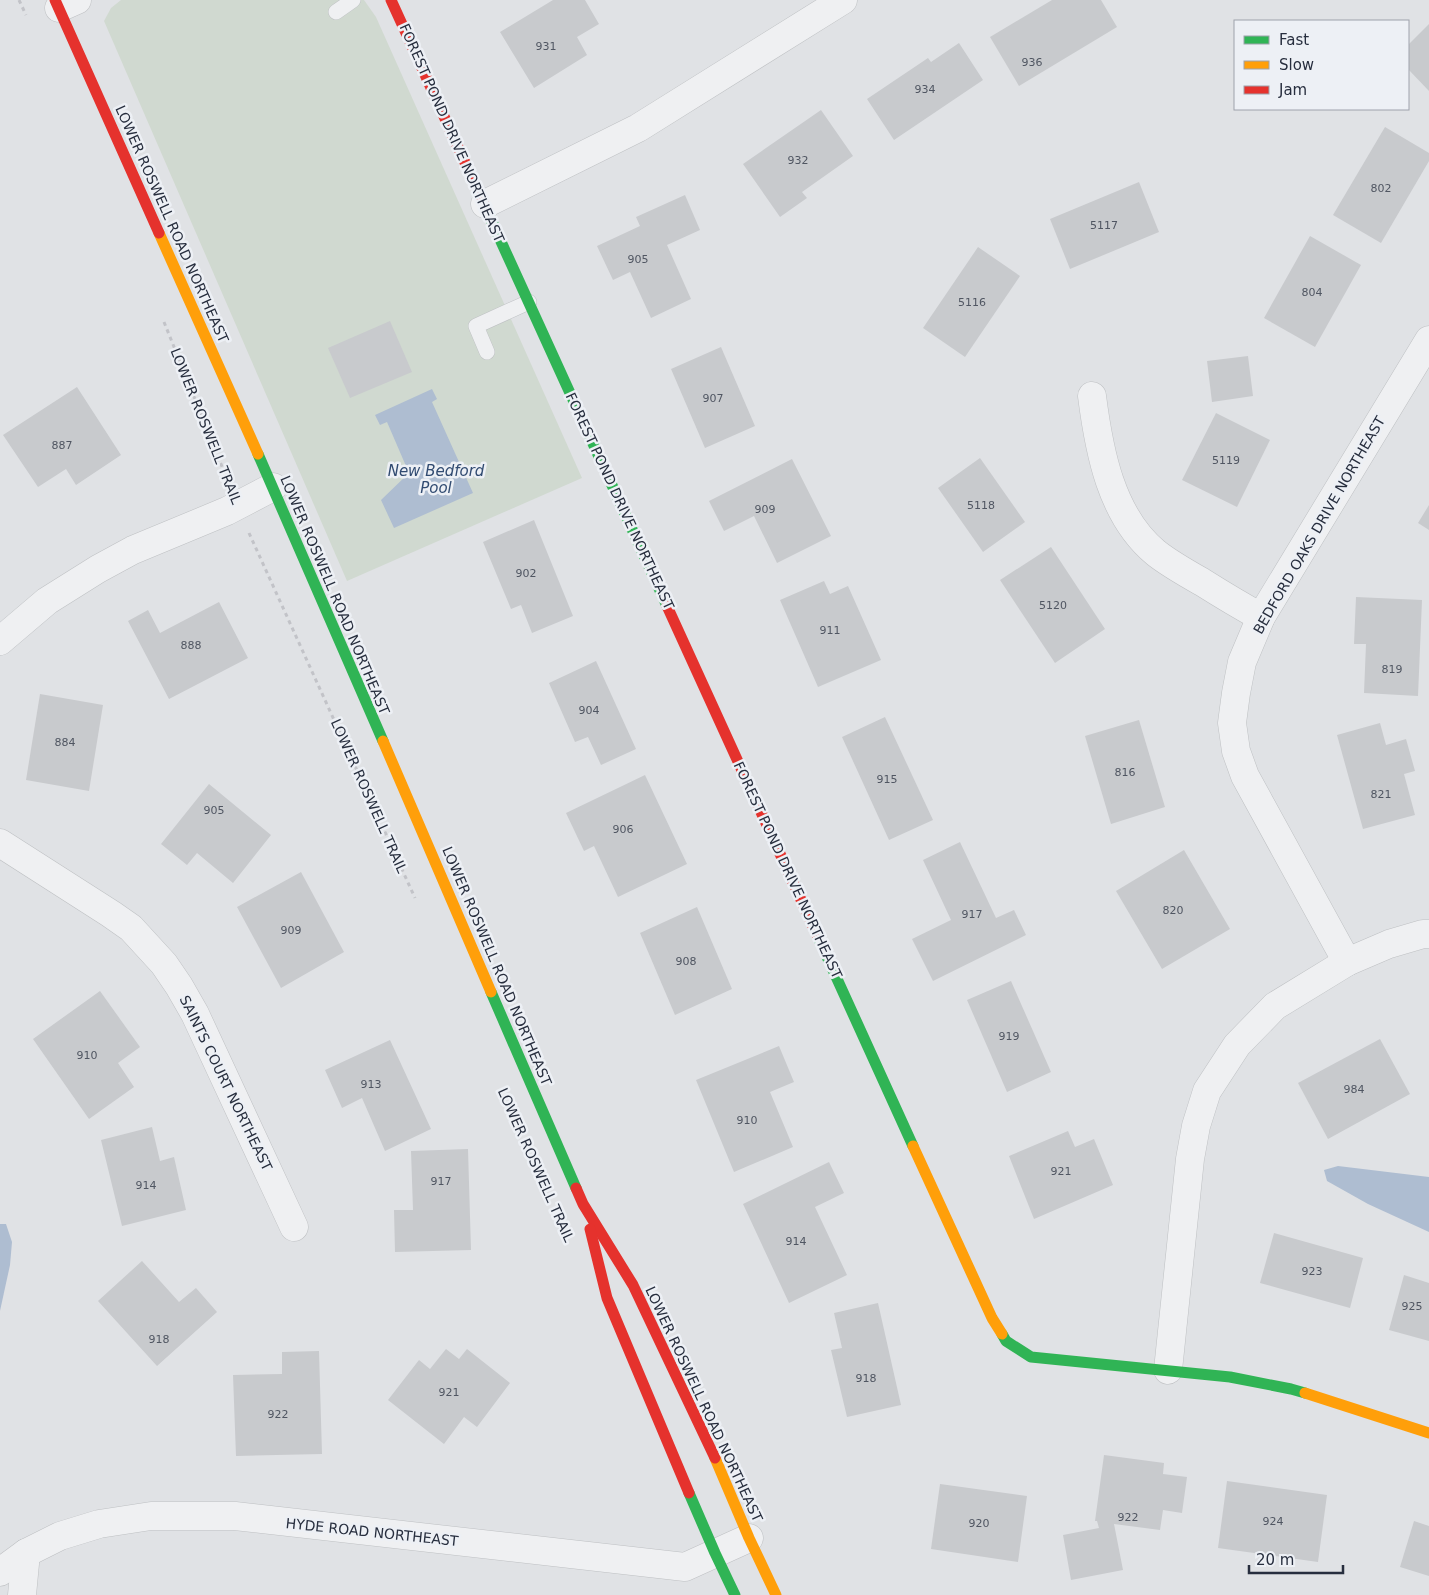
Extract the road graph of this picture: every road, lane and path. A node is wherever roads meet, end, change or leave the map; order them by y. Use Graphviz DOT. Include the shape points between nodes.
graph roads {
  1 [pos="19,0"];
  2 [pos="354,0"];
  3 [pos="391,0"];
  4 [pos="843,0"];
  5 [pos="64,3"];
  6 [pos="336,12"];
  7 [pos="27,16"];
  8 [pos="485,204"];
  9 [pos="529,302"];
  10 [pos="162,319"];
  11 [pos="1429,340"];
  12 [pos="487,352"];
  13 [pos="1092,396"];
  14 [pos="273,487"];
  15 [pos="238,506"];
  16 [pos="1261,617"];
  17 [pos="0,641"];
  18 [pos="0,843"];
  19 [pos="416,900"];
  20 [pos="1429,934"];
  21 [pos="1347,962"];
  22 [pos="583,1204"];
  23 [pos="294,1227"];
  24 [pos="1168,1370"];
  25 [pos="1429,1433"];
  26 [pos="749,1538"];
  27 [pos="26,1553"];
  28 [pos="715,1553"];
  29 [pos="0,1572"];
  30 [pos="22,1595"];
  31 [pos="735,1595"];
  32 [pos="776,1595"];
  1 -- 7 [label="path"];
  2 -- 6 [label="lane"];
  3 -- 8 [label="street, FOREST POND DRIVE NORTHEAST"];
  4 -- 8 [label="street" via="638,128"];
  5 -- 14 [label="street, LOWER ROSWELL ROAD NORTHEAST"];
  8 -- 9 [label="street, FOREST POND DRIVE NORTHEAST"];
  9 -- 12 [label="lane" via="476,326"];
  9 -- 24 [label="street, FOREST POND DRIVE NORTHEAST" via="992,1318 1006,1341 1031,1357"];
  10 -- 15 [label="path, LOWER ROSWELL TRAIL"];
  11 -- 16 [label="street, BEDFORD OAKS DRIVE NORTHEAST"];
  13 -- 16 [label="street" via="1096,428 1116,498 1137,532 1178,568"];
  14 -- 15 [label="street"];
  14 -- 22 [label="street, LOWER ROSWELL ROAD NORTHEAST"];
  15 -- 17 [label="street" via="133,550 98,569 47,601"];
  15 -- 19 [label="path, LOWER ROSWELL TRAIL"];
  16 -- 21 [label="street, BEDFORD OAKS DRIVE NORTHEAST" via="1242,662 1236,693 1232,723 1236,750 1245,776"];
  18 -- 23 [label="street, SAINTS COURT NORTHEAST" via="131,928 164,964 195,1014"];
  20 -- 21 [label="street" via="1389,944"];
  21 -- 24 [label="street" via="1275,1006 1237,1045 1206,1091 1190,1159"];
  22 -- 26 [label="street, LOWER ROSWELL ROAD NORTHEAST" via="633,1285 709,1443"];
  22 -- 28 [label="street, LOWER ROSWELL ROAD NORTHEAST" via="606,1298"];
  24 -- 25 [label="street, FOREST POND DRIVE NORTHEAST" via="1230,1377 1291,1390"];
  26 -- 28 [label="street, HYDE ROAD NORTHEAST"];
  26 -- 32 [label="street, LOWER ROSWELL ROAD NORTHEAST"];
  27 -- 28 [label="street, HYDE ROAD NORTHEAST" via="60,1536 99,1524 151,1516 235,1516 685,1567"];
  27 -- 29 [label="street, HYDE ROAD NORTHEAST"];
  27 -- 30 [label="street"];
  28 -- 31 [label="street, LOWER ROSWELL ROAD NORTHEAST"];
}
